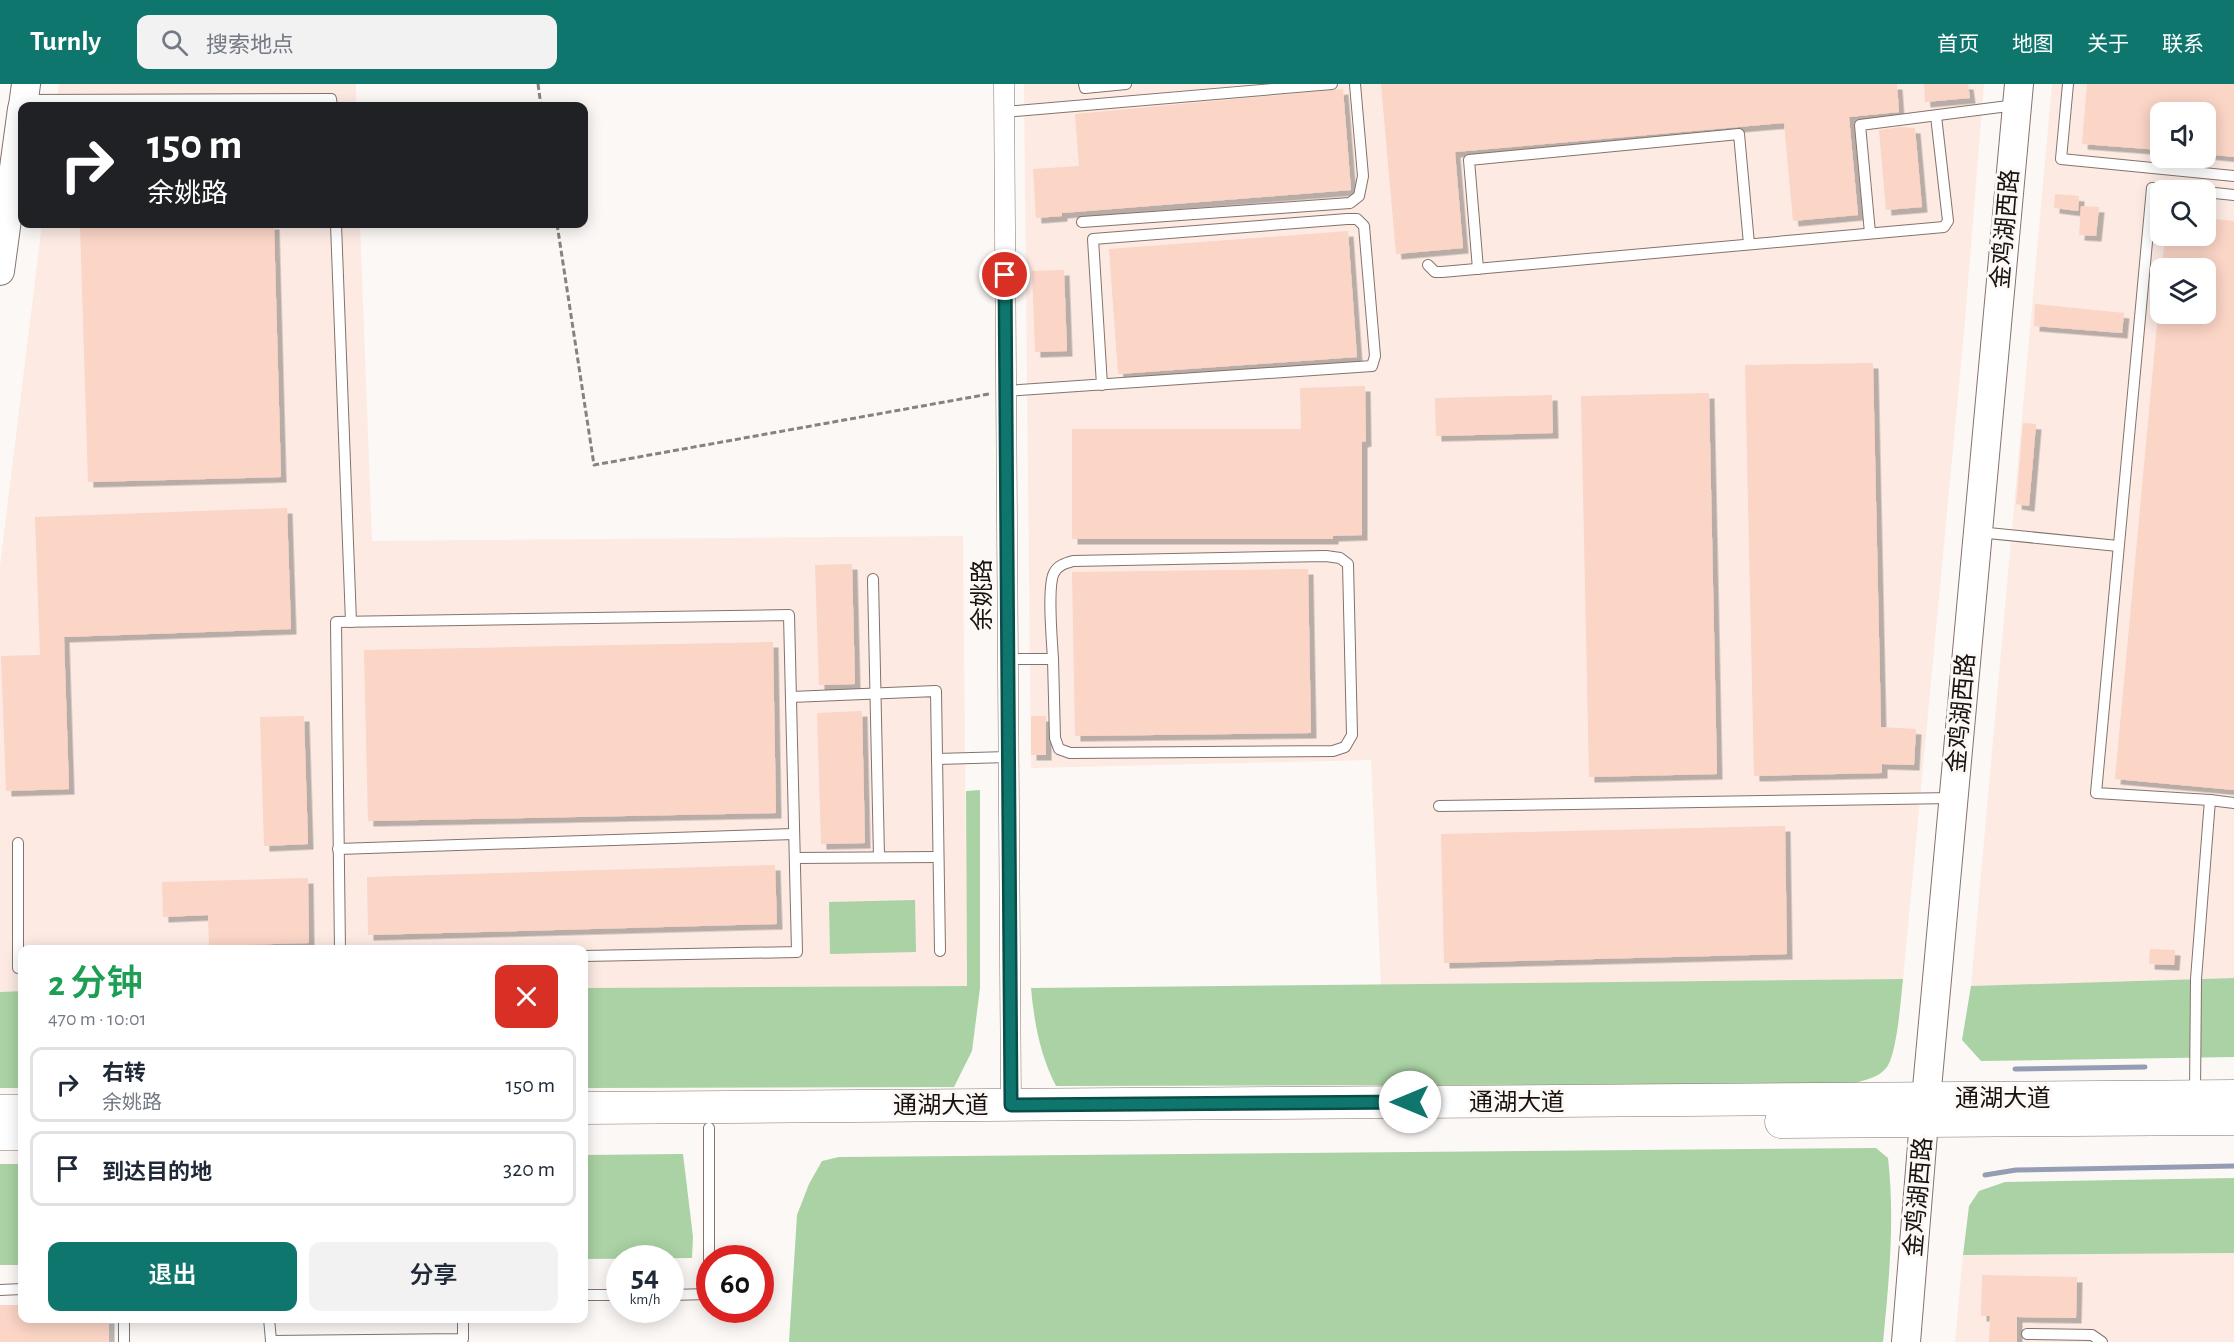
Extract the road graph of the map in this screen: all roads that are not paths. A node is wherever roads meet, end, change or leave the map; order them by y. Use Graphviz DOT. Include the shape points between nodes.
graph roads {
  1 [pos="1004,84"];
  2 [pos="1084,84"];
  3 [pos="1126,84"];
  4 [pos="1332,84"];
  5 [pos="1355,84"];
  6 [pos="2068,84"];
  7 [pos="2017,95"];
  8 [pos="24,100"];
  9 [pos="332,102"];
  10 [pos="1004,112"];
  11 [pos="1936,116"];
  12 [pos="18,143"];
  13 [pos="2234,176"];
  14 [pos="2216,193"];
  15 [pos="2234,195"];
  16 [pos="2150,209"];
  17 [pos="1082,222"];
  18 [pos="336,228"];
  19 [pos="1870,233"];
  20 [pos="1749,244"];
  21 [pos="1428,265"];
  22 [pos="1478,269"];
  23 [pos="0,271"];
  24 [pos="1102,385"];
  25 [pos="1006,391"];
  26 [pos="1978,532"];
  27 [pos="2118,546"];
  28 [pos="873,579"];
  29 [pos="351,622"];
  30 [pos="1008,659"];
  31 [pos="1053,659"];
  32 [pos="875,694"];
  33 [pos="791,697"];
  34 [pos="1008,757"];
  35 [pos="937,759"];
  36 [pos="1954,798"];
  37 [pos="2210,800"];
  38 [pos="2234,803"];
  39 [pos="1439,806"];
  40 [pos="794,834"];
  41 [pos="18,843"];
  42 [pos="338,849"];
  43 [pos="879,857"];
  44 [pos="938,857"];
  45 [pos="795,858"];
  46 [pos="18,945"];
  47 [pos="18,945"];
  48 [pos="340,945"];
  49 [pos="940,951"];
  50 [pos="588,956"];
  51 [pos="18,968"];
  52 [pos="2195,1096"];
  53 [pos="2234,1096"];
  54 [pos="1011,1105"];
  55 [pos="588,1108"];
  56 [pos="1925,1110"];
  57 [pos="0,1111"];
  58 [pos="18,1111"];
  59 [pos="2234,1119"];
  60 [pos="709,1128"];
  61 [pos="588,1129"];
  62 [pos="0,1134"];
  63 [pos="18,1134"];
  64 [pos="18,1289"];
  65 [pos="0,1290"];
  66 [pos="684,1294"];
  67 [pos="588,1295"];
  68 [pos="606,1295"];
  69 [pos="124,1323"];
  70 [pos="269,1323"];
  71 [pos="463,1323"];
  72 [pos="2027,1334"];
  73 [pos="463,1341"];
  74 [pos="124,1342"];
  75 [pos="271,1342"];
  76 [pos="1906,1342"];
  77 [pos="2102,1342"];
  1 -- 10 [label="street, 余姚路"];
  2 -- 3 [label="lane" via="1084,88"];
  4 -- 10 [label="lane"];
  5 -- 17 [label="lane" via="1363,176 1359,196 1350,202"];
  6 -- 13 [label="lane" via="2061,159"];
  7 -- 11 [label="lane"];
  7 -- 26 [label="street, 金鸡湖西路"];
  8 -- 9 [label="lane"];
  10 -- 25 [label="street, 余姚路"];
  11 -- 19 [label="lane" via="1860,125"];
  11 -- 19 [label="lane" via="1948,221 1944,227"];
  12 -- 23 [label="street"];
  14 -- 15 [label="lane"];
  16 -- 27 [label="lane"];
  18 -- 29 [label="lane"];
  19 -- 20 [label="lane"];
  20 -- 22 [label="lane"];
  20 -- 22 [label="lane" via="1739,134 1727,135 1469,160"];
  21 -- 22 [label="lane" via="1435,272"];
  24 -- 24 [label="lane" via="1372,366 1375,356 1364,226 1357,219 1347,219 1093,239"];
  24 -- 25 [label="lane"];
  25 -- 30 [label="street, 余姚路"];
  26 -- 27 [label="lane"];
  26 -- 36 [label="street, 金鸡湖西路"];
  27 -- 37 [label="lane" via="2096,793"];
  28 -- 32 [label="lane"];
  29 -- 33 [label="lane" via="789,615"];
  29 -- 42 [label="lane" via="336,622"];
  30 -- 31 [label="lane"];
  30 -- 34 [label="street, 余姚路"];
  31 -- 31 [label="lane" via="1055,738 1059,749 1070,753 1333,751 1345,747 1352,735 1348,564 1326,556 1074,561 1061,565 1053,574 1051,587"];
  32 -- 33 [label="lane"];
  32 -- 35 [label="lane" via="936,692"];
  32 -- 43 [label="lane"];
  33 -- 40 [label="lane"];
  34 -- 35 [label="lane"];
  34 -- 54 [label="street, 余姚路"];
  35 -- 44 [label="lane"];
  36 -- 39 [label="lane"];
  36 -- 56 [label="street, 金鸡湖西路"];
  37 -- 38 [label="lane"];
  37 -- 52 [label="lane" via="2196,979"];
  40 -- 42 [label="lane"];
  40 -- 45 [label="lane"];
  41 -- 46 [label="lane"];
  42 -- 48 [label="lane"];
  43 -- 44 [label="lane"];
  43 -- 45 [label="lane"];
  44 -- 49 [label="lane"];
  45 -- 50 [label="lane" via="797,952"];
  47 -- 51 [label="lane"];
  52 -- 53 [label="main road, 通湖大道"];
  52 -- 56 [label="main road, 通湖大道"];
  54 -- 55 [label="main road, 通湖大道"];
  54 -- 56 [label="main road, 通湖大道"];
  56 -- 59 [label="main road, 通湖大道"];
  56 -- 60 [label="main road, 通湖大道" via="1290,1123"];
  56 -- 76 [label="street, 金鸡湖西路"];
  57 -- 58 [label="main road"];
  60 -- 61 [label="main road, 通湖大道"];
  60 -- 66 [label="lane" via="709,1294"];
  62 -- 63 [label="main road"];
  64 -- 65 [label="lane"];
  67 -- 68 [label="lane"];
  69 -- 74 [label="lane"];
  70 -- 75 [label="lane"];
  71 -- 73 [label="lane"];
  72 -- 77 [label="lane" via="2092,1335"];
  73 -- 75 [label="lane"];
}
